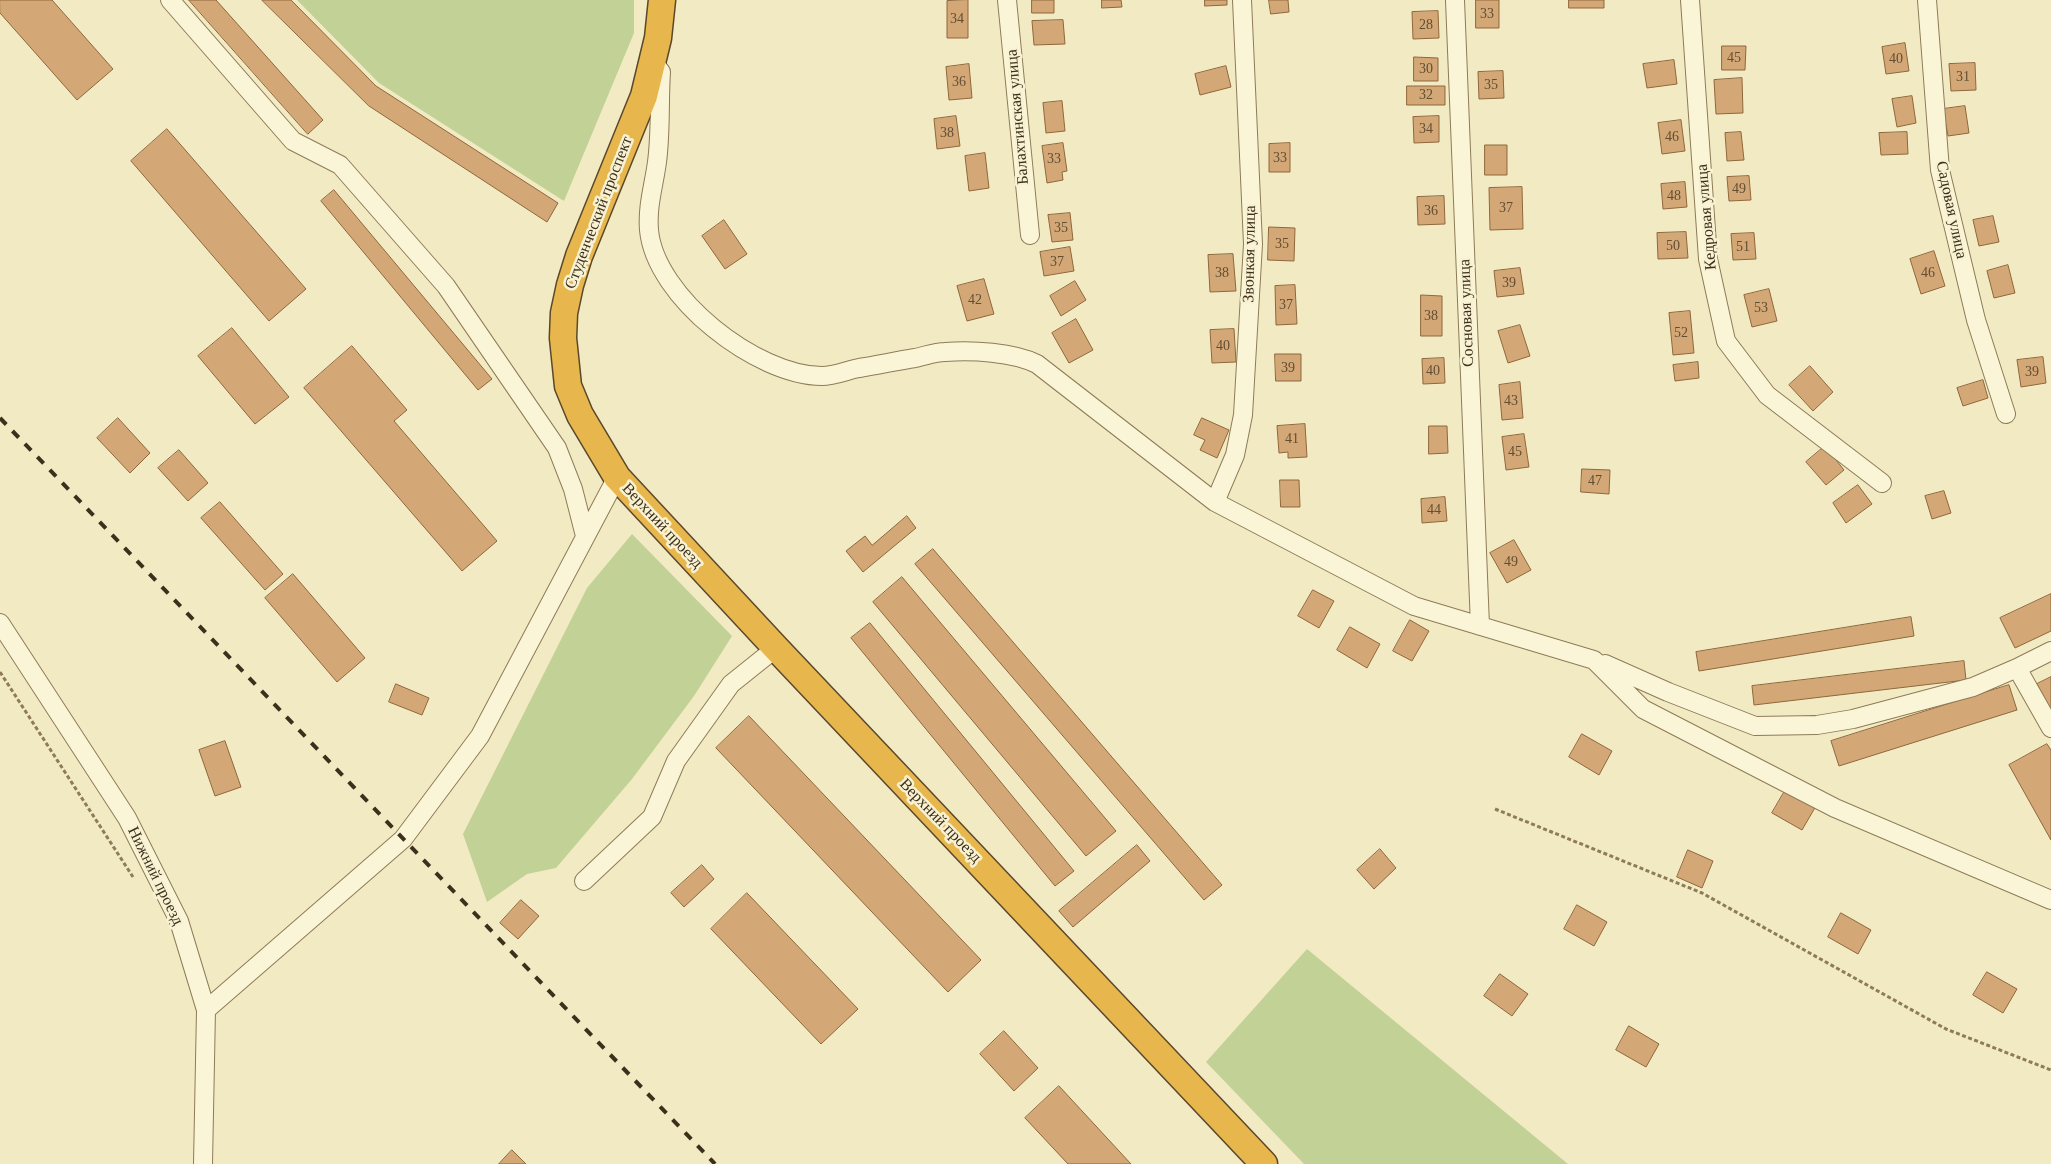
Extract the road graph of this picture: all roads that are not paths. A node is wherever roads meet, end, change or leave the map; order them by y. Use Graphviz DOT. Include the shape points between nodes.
graph roads {
  1 [pos="170,0"];
  2 [pos="662,0"];
  3 [pos="1007,0"];
  4 [pos="1242,0"];
  5 [pos="1455,0"];
  6 [pos="1690,0"];
  7 [pos="1927,0"];
  8 [pos="653,62"];
  9 [pos="1030,235"];
  10 [pos="2006,414"];
  11 [pos="617,477"];
  12 [pos="1882,483"];
  13 [pos="1215,502"];
  14 [pos="585,536"];
  15 [pos="0,623"];
  16 [pos="1480,626"];
  17 [pos="776,648"];
  18 [pos="2051,651"];
  19 [pos="1594,660"];
  20 [pos="2017,668"];
  21 [pos="2051,728"];
  22 [pos="584,881"];
  23 [pos="2051,900"];
  24 [pos="206,1010"];
  25 [pos="203,1164"];
  26 [pos="1264,1164"];
  1 -- 14 [label="street" via="294,141 340,166 446,286 557,448 573,489"];
  2 -- 8 [label="highway, Студенческий проспект"];
  3 -- 9 [label="street, Балахтинская улица"];
  4 -- 13 [label="street, Звонкая улица" via="1253,244 1243,415 1235,456"];
  5 -- 16 [label="street, Сосновая улица"];
  6 -- 12 [label="street, Кедровая улица" via="1708,259 1726,340 1767,395"];
  7 -- 10 [label="street, Садовая улица" via="1940,170 1976,320"];
  8 -- 11 [label="highway, Студенческий проспект" via="644,96 579,256 564,313 568,386 580,415"];
  8 -- 13 [label="street" via="662,72 660,133 648,204 649,231 657,259 670,283 714,328 766,363 823,376 944,352 1023,357 1037,364"];
  11 -- 14 [label="street"];
  11 -- 17 [label="highway, Верхний проезд"];
  13 -- 16 [label="street" via="1414,606"];
  14 -- 24 [label="street" via="480,736 403,839"];
  15 -- 24 [label="street, Нижний проезд" via="127,818 179,921"];
  16 -- 19 [label="street"];
  17 -- 22 [label="street" via="731,684 676,761 652,817"];
  17 -- 26 [label="highway, Верхний проезд"];
  18 -- 20 [label="street"];
  19 -- 20 [label="street" via="1755,726 1817,725 1853,719 1973,687"];
  19 -- 23 [label="street" via="1643,709 1834,808"];
  20 -- 21 [label="street"];
  24 -- 25 [label="street, Нижний проезд"];
}
